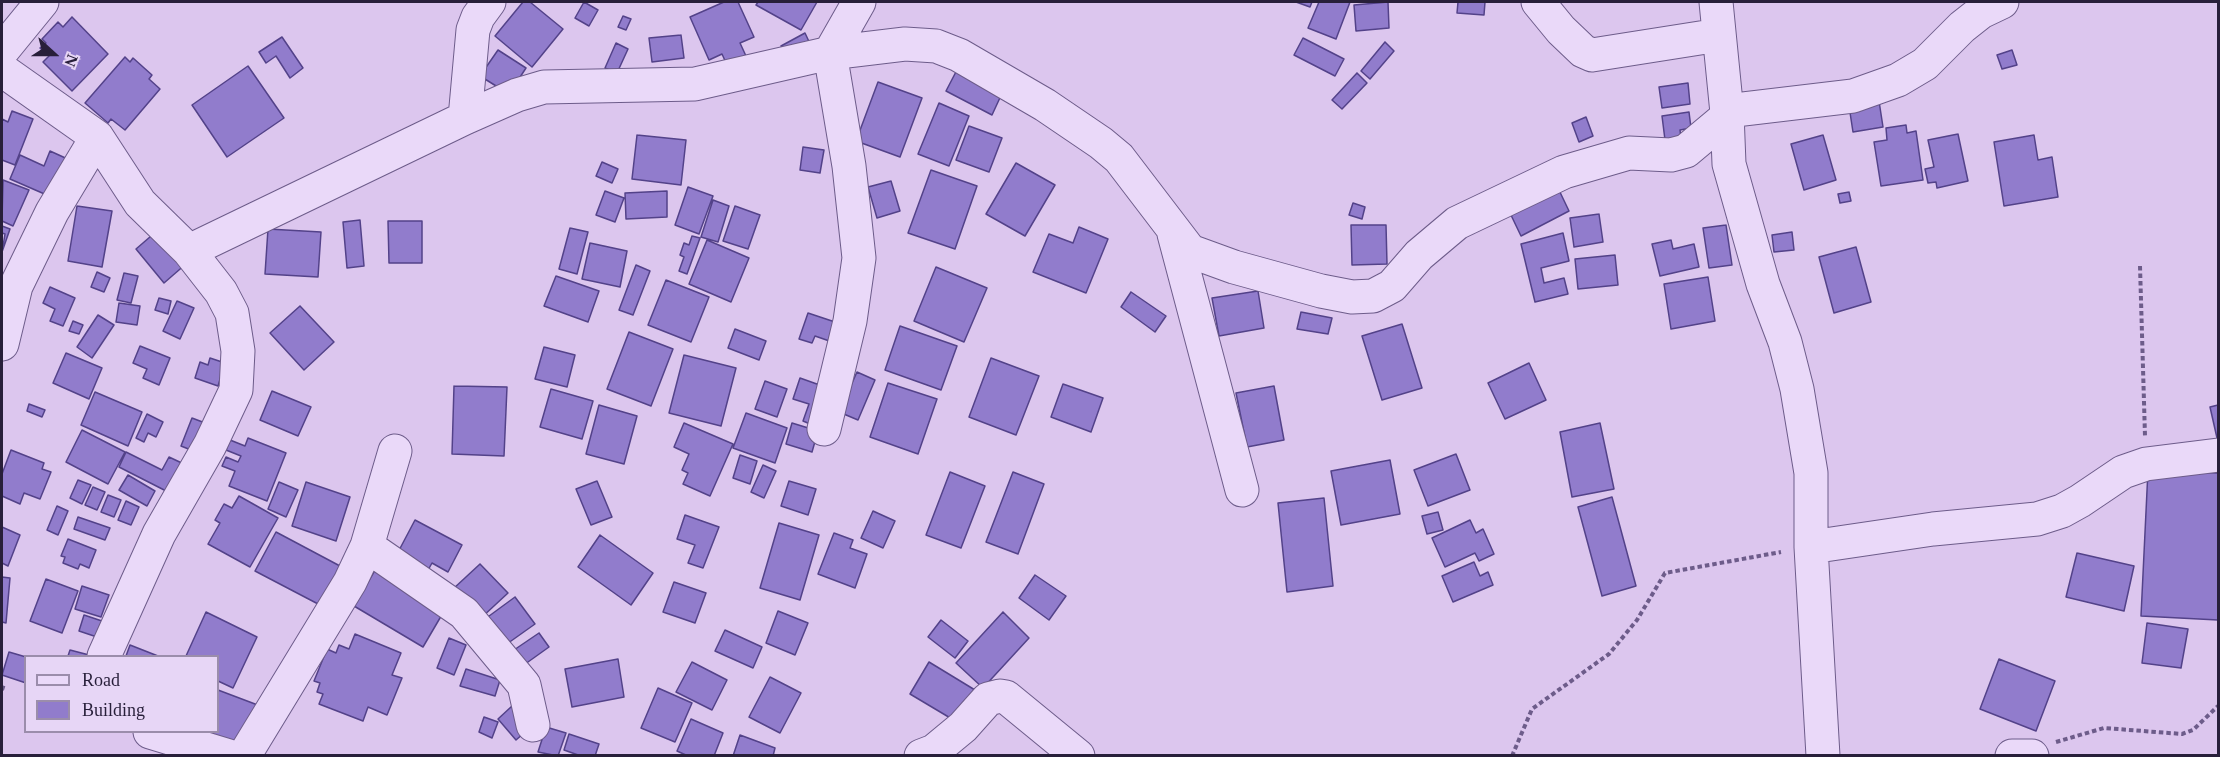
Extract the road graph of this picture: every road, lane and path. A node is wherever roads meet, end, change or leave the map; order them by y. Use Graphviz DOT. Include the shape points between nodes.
graph roads {
  1 [pos="42,2"];
  2 [pos="489,2"];
  3 [pos="859,2"];
  4 [pos="1538,2"];
  5 [pos="1716,2"];
  6 [pos="2002,2"];
  7 [pos="1719,35"];
  8 [pos="2,51"];
  9 [pos="830,53"];
  10 [pos="2,70"];
  11 [pos="1727,113"];
  12 [pos="465,118"];
  13 [pos="97,137"];
  14 [pos="1174,234"];
  15 [pos="189,251"];
  16 [pos="2140,266"];
  17 [pos="2,344"];
  18 [pos="824,429"];
  19 [pos="395,451"];
  20 [pos="2218,455"];
  21 [pos="2146,464"];
  22 [pos="1242,490"];
  23 [pos="367,546"];
  24 [pos="1811,547"];
  25 [pos="105,655"];
  26 [pos="4,684"];
  27 [pos="2,690"];
  28 [pos="2218,706"];
  29 [pos="533,725"];
  30 [pos="153,733"];
  31 [pos="2028,755"];
  32 [pos="229,756"];
  33 [pos="244,756"];
  34 [pos="921,756"];
  35 [pos="1078,756"];
  36 [pos="1512,756"];
  37 [pos="1823,756"];
  38 [pos="2012,756"];
  39 [pos="2032,756"];
  1 -- 8 [label="street"];
  2 -- 12 [label="street" via="473,30"];
  3 -- 9 [label="street"];
  4 -- 7 [label="street" via="1561,30 1592,55"];
  5 -- 7 [label="street"];
  6 -- 11 [label="street" via="1982,12 1925,64 1898,80 1853,96 1756,105"];
  7 -- 11 [label="street"];
  9 -- 12 [label="street" via="695,84 544,87"];
  9 -- 14 [label="street" via="905,44 936,46 959,55 1045,105 1119,158"];
  9 -- 18 [label="street" via="859,258 850,321"];
  10 -- 13 [label="street"];
  11 -- 14 [label="street" via="1686,151 1671,155 1629,153 1564,172 1457,223 1419,255 1392,286 1373,296 1352,297 1321,291 1234,267 1190,251"];
  11 -- 24 [label="street" via="1729,164 1797,388 1811,473"];
  12 -- 15 [label="street"];
  13 -- 15 [label="street" via="140,203"];
  13 -- 17 [label="street" via="52,212 16,286"];
  14 -- 22 [label="street"];
  15 -- 25 [label="street" via="232,313 238,351 236,390 210,445 159,534"];
  16 -- 21 [label="path"];
  19 -- 23 [label="street"];
  20 -- 21 [label="street"];
  21 -- 24 [label="street" via="2123,471 2062,511 2037,519"];
  23 -- 29 [label="street" via="464,613 524,685"];
  23 -- 33 [label="street" via="350,582"];
  24 -- 36 [label="path" via="1665,573 1637,620 1609,654 1532,709"];
  24 -- 37 [label="street"];
  26 -- 27 [label="path"];
  28 -- 31 [label="path" via="2193,730 2182,734 2104,728 2067,737"];
  30 -- 32 [label="street"];
  31 -- 38 [label="street"];
  31 -- 39 [label="street"];
  34 -- 35 [label="street" via="934,751 963,727 988,699 1000,696"];
}
